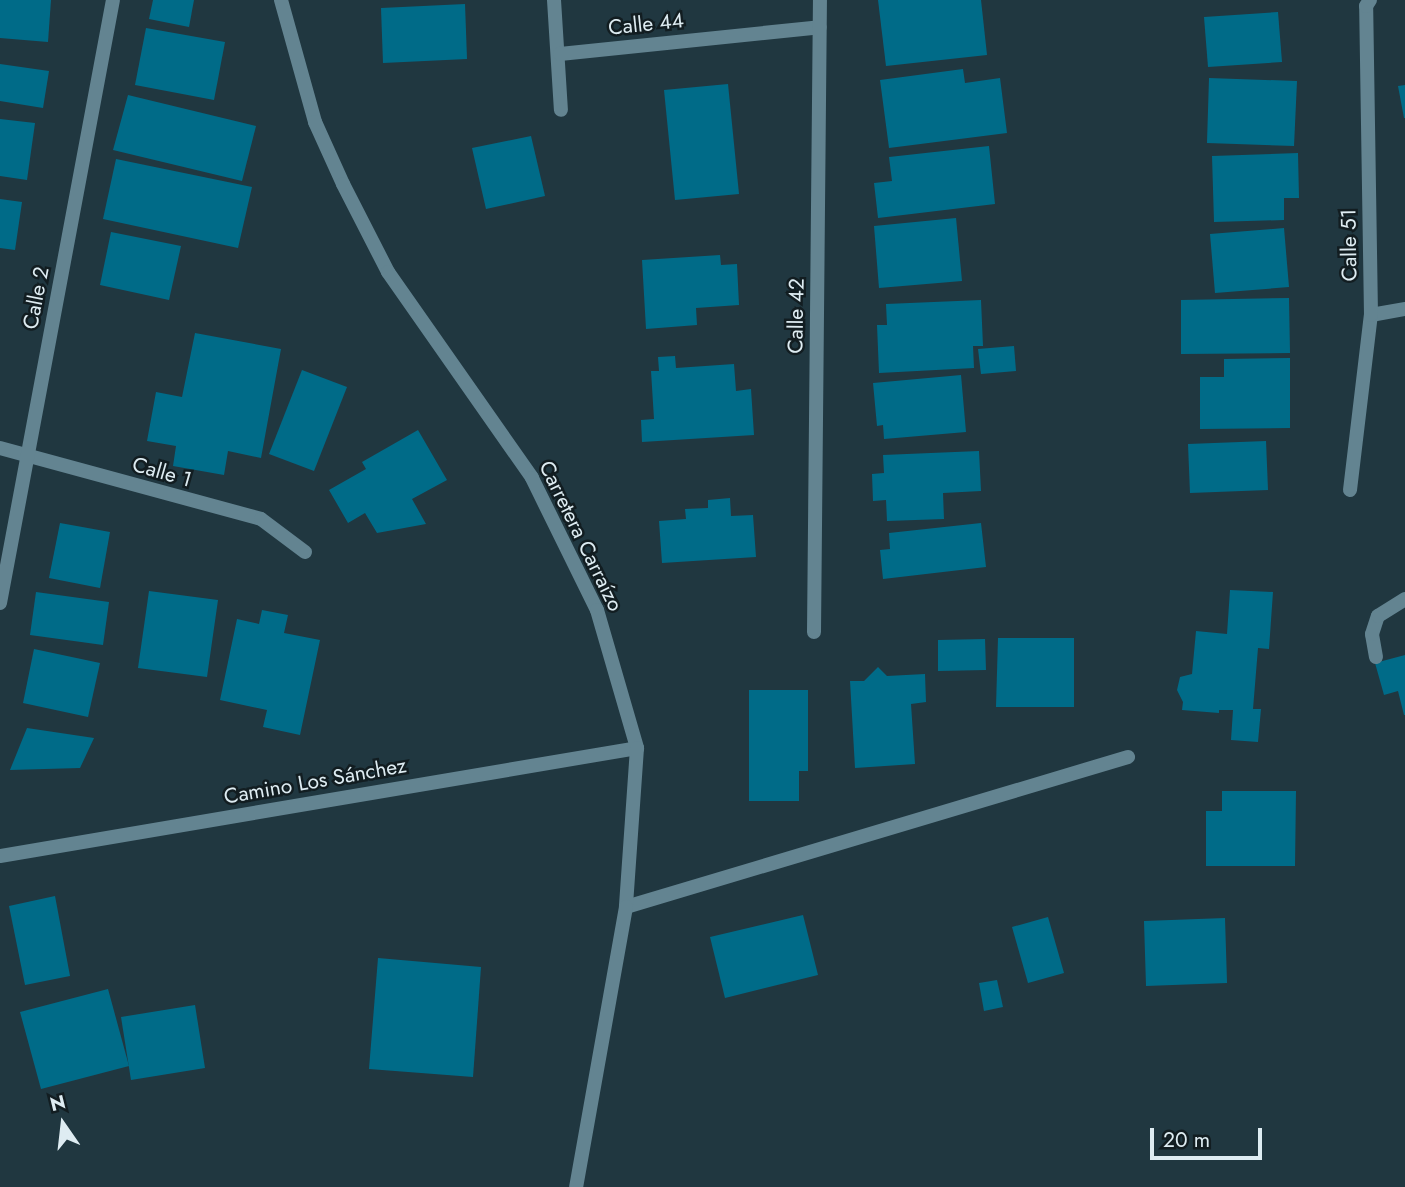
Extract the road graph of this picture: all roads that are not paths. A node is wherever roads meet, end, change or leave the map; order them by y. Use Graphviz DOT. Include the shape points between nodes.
graph roads {
  1 [pos="113,0"];
  2 [pos="281,0"];
  3 [pos="554,0"];
  4 [pos="820,0"];
  5 [pos="1370,0"];
  6 [pos="820,27"];
  7 [pos="560,54"];
  8 [pos="561,110"];
  9 [pos="1405,309"];
  10 [pos="1371,315"];
  11 [pos="0,448"];
  12 [pos="28,455"];
  13 [pos="1350,490"];
  14 [pos="305,552"];
  15 [pos="1405,599"];
  16 [pos="0,603"];
  17 [pos="814,632"];
  18 [pos="1376,657"];
  19 [pos="637,748"];
  20 [pos="1128,757"];
  21 [pos="0,856"];
  22 [pos="626,907"];
  23 [pos="576,1187"];
  1 -- 12 [label="street, Calle 2"];
  2 -- 19 [label="street, Carretera Carraízo" via="315,122 388,272 532,478 597,610"];
  3 -- 7 [label="street"];
  4 -- 6 [label="street, Calle 42"];
  5 -- 10 [label="street, Calle 51" via="1366,6"];
  6 -- 7 [label="street, Calle 44"];
  6 -- 17 [label="street, Calle 42"];
  7 -- 8 [label="street"];
  9 -- 10 [label="street"];
  10 -- 13 [label="street, Calle 51"];
  11 -- 12 [label="street, Calle 1"];
  12 -- 14 [label="street, Calle 1" via="261,519"];
  12 -- 16 [label="street, Calle 2"];
  15 -- 18 [label="street" via="1378,616 1372,634"];
  19 -- 21 [label="street, Camino Los Sánchez"];
  19 -- 22 [label="street, Carretera Carraízo"];
  20 -- 22 [label="street"];
  22 -- 23 [label="street, Carretera Carraízo"];
}
